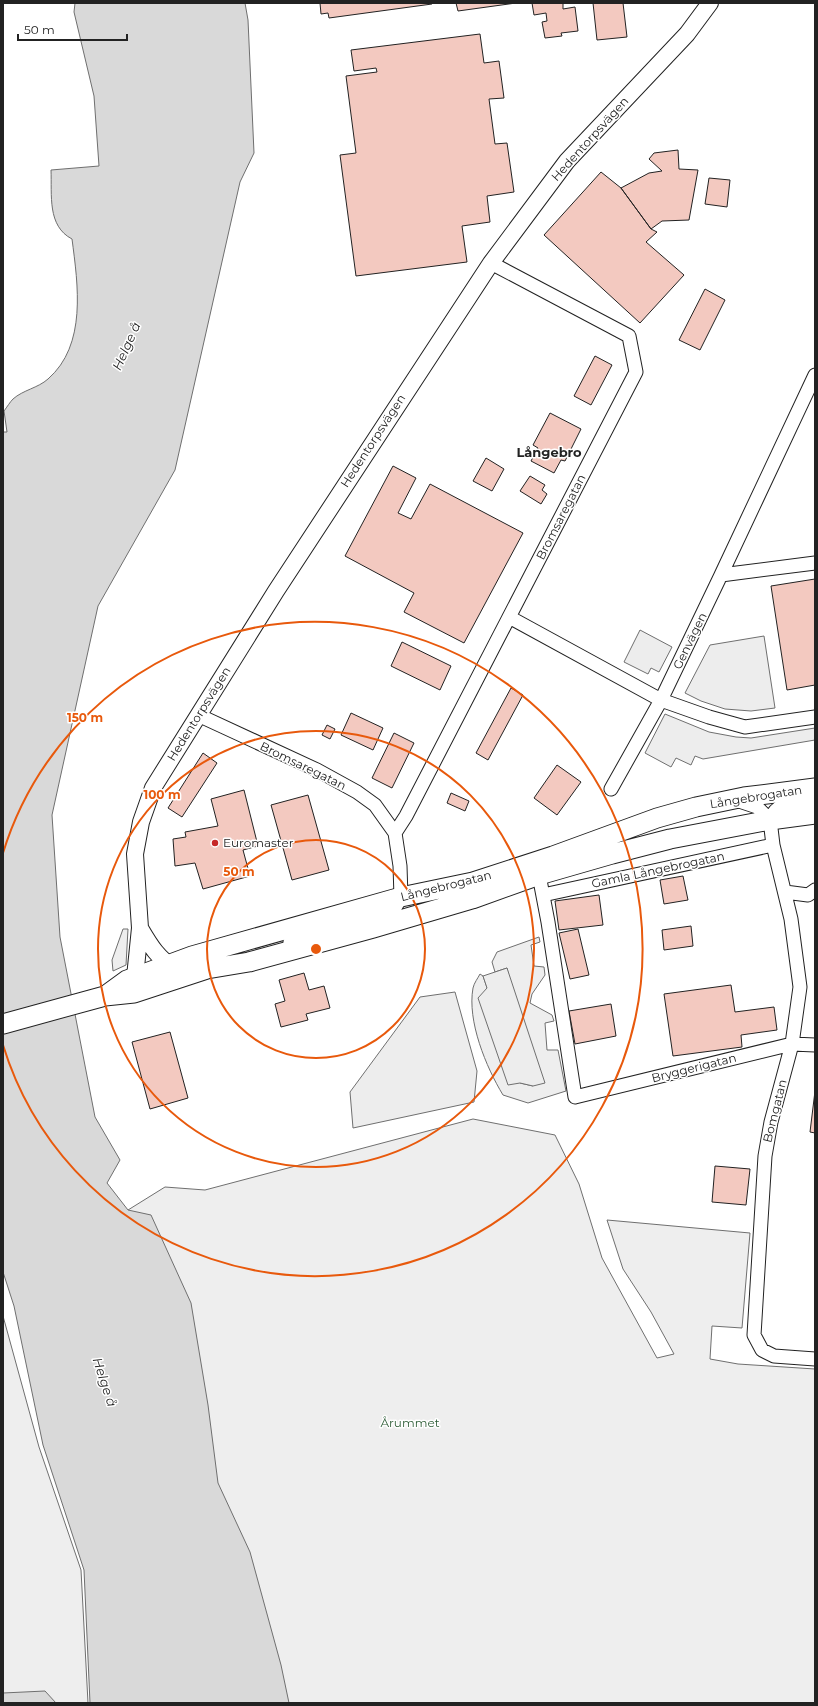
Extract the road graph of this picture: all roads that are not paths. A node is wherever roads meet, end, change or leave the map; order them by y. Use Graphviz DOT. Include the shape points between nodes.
graph roads {
  1 [pos="710,3"];
  2 [pos="491,263"];
  3 [pos="815,375"];
  4 [pos="815,563"];
  5 [pos="721,576"];
  6 [pos="509,617"];
  7 [pos="661,700"];
  8 [pos="198,714"];
  9 [pos="815,717"];
  10 [pos="815,788"];
  11 [pos="611,789"];
  12 [pos="732,800"];
  13 [pos="815,800"];
  14 [pos="815,814"];
  15 [pos="770,820"];
  16 [pos="395,833"];
  17 [pos="773,844"];
  18 [pos="539,875"];
  19 [pos="815,890"];
  20 [pos="785,892"];
  21 [pos="543,895"];
  22 [pos="401,897"];
  23 [pos="140,928"];
  24 [pos="168,965"];
  25 [pos="207,969"];
  26 [pos="185,976"];
  27 [pos="135,977"];
  28 [pos="100,998"];
  29 [pos="3,1024"];
  30 [pos="792,1044"];
  31 [pos="815,1045"];
  32 [pos="815,1359"];
  1 -- 2 [label="street, Hedentorpsvägen" via="687,34 567,161"];
  2 -- 6 [label="street, Bromsaregatan" via="629,336 636,372"];
  2 -- 8 [label="street, Hedentorpsvägen"];
  3 -- 5 [label="street, Genvägen"];
  4 -- 5 [label="street"];
  5 -- 7 [label="street, Genvägen"];
  6 -- 7 [label="street"];
  6 -- 16 [label="street, Bromsaregatan"];
  7 -- 9 [label="street" via="744,726"];
  7 -- 11 [label="street, Genvägen"];
  8 -- 16 [label="street, Bromsaregatan" via="317,770 357,792 376,805"];
  8 -- 23 [label="street, Hedentorpsvägen" via="153,788 141,822 134,854"];
  10 -- 12 [label="main road, Långebrogatan"];
  12 -- 15 [label="street" via="757,807"];
  12 -- 22 [label="main road, Långebrogatan" via="657,818 473,882"];
  13 -- 15 [label="street" via="778,807 773,811"];
  14 -- 15 [label="main road, Långebrogatan"];
  15 -- 17 [label="street, Bomgatan"];
  15 -- 18 [label="main road, Långebrogatan" via="670,839"];
  16 -- 22 [label="street, Bromsaregatan"];
  17 -- 20 [label="street, Bomgatan"];
  17 -- 21 [label="street, Gamla Långebrogatan"];
  18 -- 21 [label="street"];
  18 -- 25 [label="main road, Långebrogatan" via="472,899 373,928 249,962"];
  19 -- 20 [label="street" via="808,894"];
  20 -- 30 [label="street, Bomgatan" via="798,956 800,988"];
  21 -- 30 [label="street, Bryggerigatan" via="575,1097"];
  22 -- 24 [label="main road, Långebrogatan"];
  22 -- 25 [label="street" via="395,908 385,913"];
  23 -- 24 [label="street, Hedentorpsvägen" via="151,948"];
  23 -- 27 [label="street, Hedentorpsvägen"];
  24 -- 26 [label="street, Hedentorpsvägen"];
  24 -- 27 [label="main road, Långebrogatan"];
  25 -- 26 [label="main road, Långebrogatan"];
  26 -- 28 [label="main road, Långebrogatan" via="134,993"];
  27 -- 28 [label="main road, Långebrogatan"];
  28 -- 29 [label="main road, Långebrogatan"];
  30 -- 31 [label="street, Bryggerigatan"];
  30 -- 32 [label="street, Bomgatan" via="771,1122 765,1156 754,1335 762,1350 774,1356"];
}
